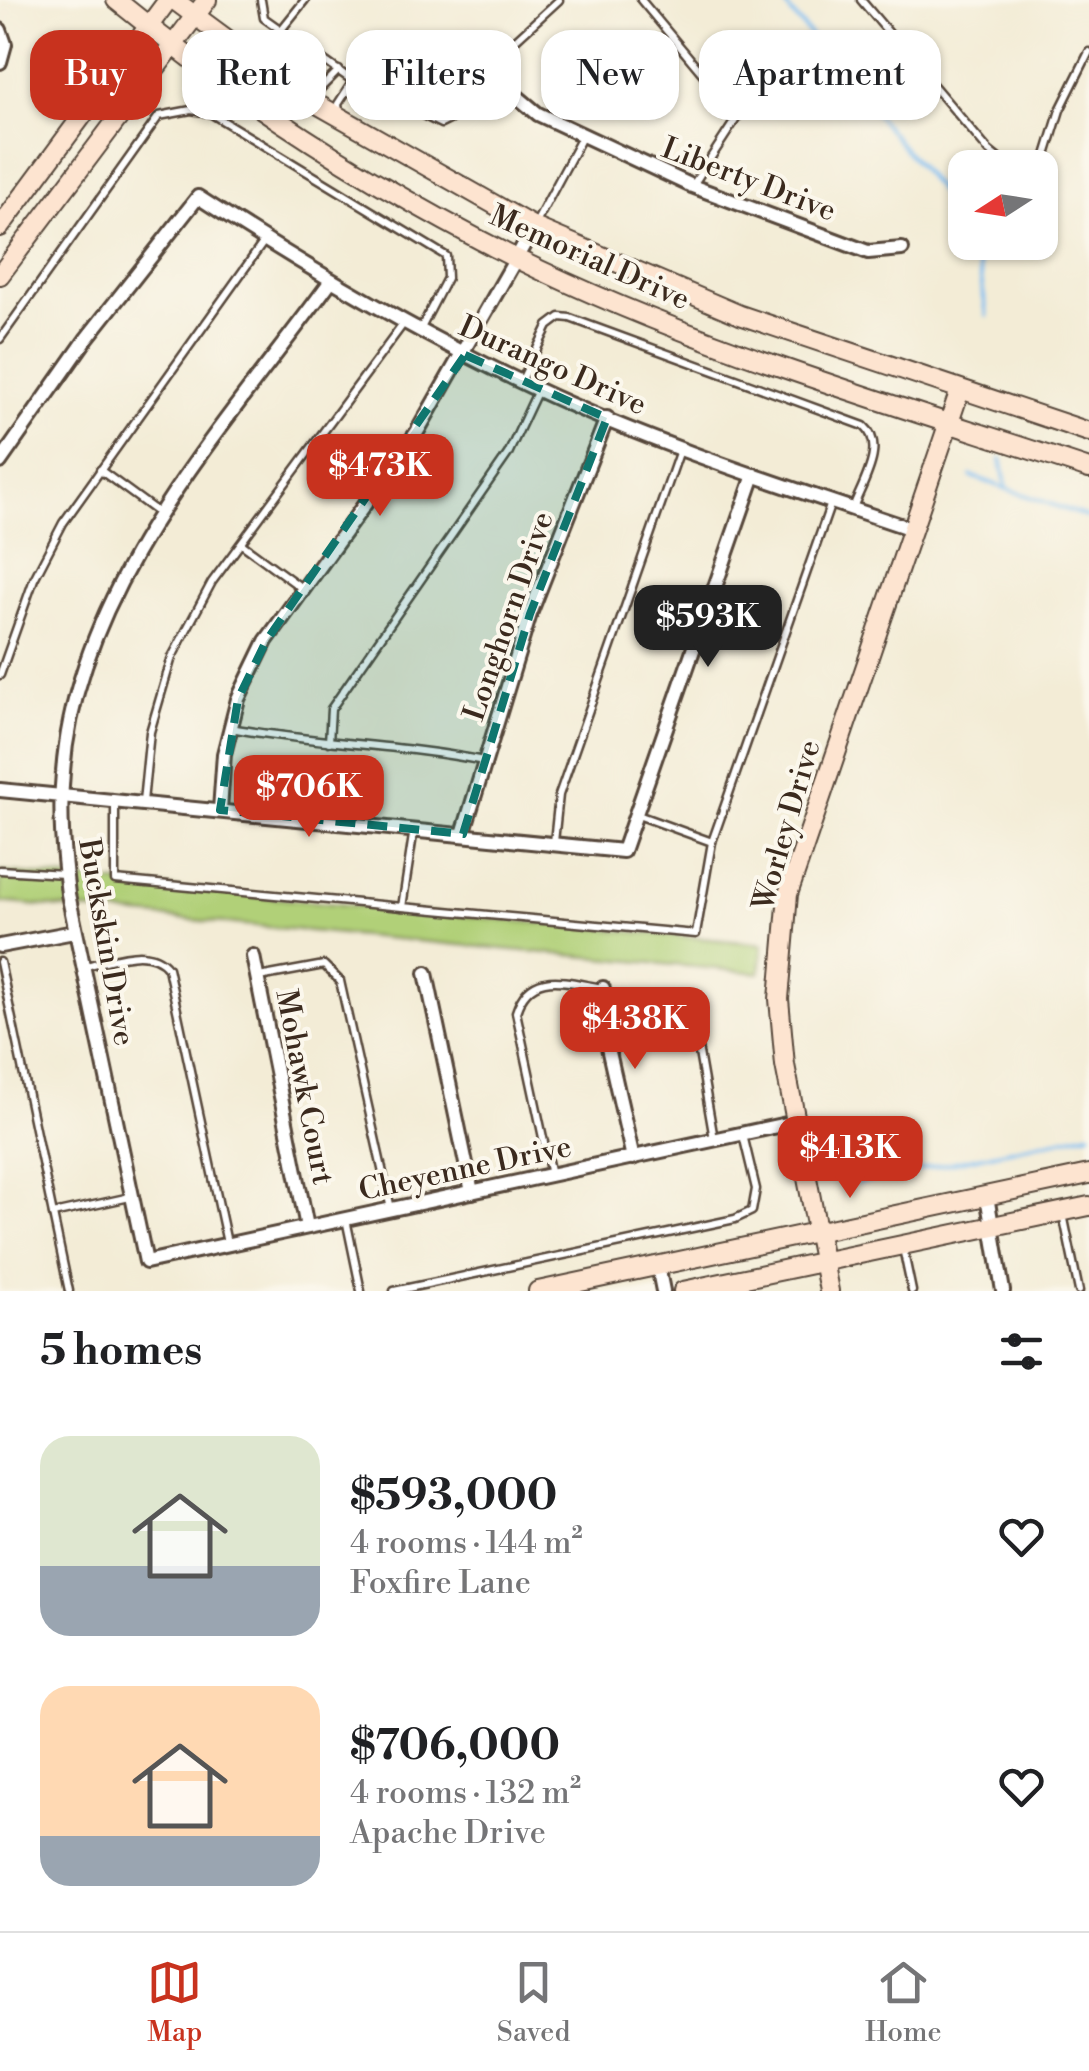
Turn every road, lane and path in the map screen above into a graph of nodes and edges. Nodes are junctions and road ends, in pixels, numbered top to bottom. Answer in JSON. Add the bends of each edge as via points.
{"nodes":[{"id":1,"x":116,"y":0,"type":"edge"},
{"id":2,"x":171,"y":0,"type":"edge"},
{"id":3,"x":206,"y":0,"type":"edge"},
{"id":4,"x":261,"y":0,"type":"edge"},
{"id":5,"x":304,"y":0,"type":"edge"},
{"id":6,"x":559,"y":0,"type":"edge"},
{"id":7,"x":640,"y":0,"type":"edge"},
{"id":8,"x":861,"y":0,"type":"edge"},
{"id":9,"x":194,"y":17,"type":"junction"},
{"id":10,"x":150,"y":28,"type":"junction"},
{"id":11,"x":0,"y":30,"type":"edge"},
{"id":12,"x":212,"y":30,"type":"edge"},
{"id":13,"x":281,"y":30,"type":"joint"},
{"id":14,"x":521,"y":35,"type":"edge"},
{"id":15,"x":174,"y":46,"type":"junction"},
{"id":16,"x":1089,"y":52,"type":"edge"},
{"id":17,"x":326,"y":61,"type":"edge"},
{"id":18,"x":0,"y":62,"type":"edge"},
{"id":19,"x":339,"y":70,"type":"junction"},
{"id":20,"x":346,"y":76,"type":"edge"},
{"id":21,"x":326,"y":86,"type":"edge"},
{"id":22,"x":346,"y":92,"type":"edge"},
{"id":23,"x":521,"y":100,"type":"edge"},
{"id":24,"x":326,"y":110,"type":"edge"},
{"id":25,"x":339,"y":118,"type":"junction"},
{"id":26,"x":583,"y":136,"type":"junction"},
{"id":27,"x":988,"y":150,"type":"edge"},
{"id":28,"x":1048,"y":150,"type":"edge"},
{"id":29,"x":692,"y":186,"type":"junction"},
{"id":30,"x":2,"y":220,"type":"edge"},
{"id":31,"x":534,"y":228,"type":"junction"},
{"id":32,"x":264,"y":240,"type":"junction"},
{"id":33,"x":902,"y":250,"type":"dead end"},
{"id":34,"x":518,"y":259,"type":"junction"},
{"id":35,"x":0,"y":276,"type":"edge"},
{"id":36,"x":330,"y":282,"type":"junction"},
{"id":37,"x":404,"y":322,"type":"junction"},
{"id":38,"x":419,"y":331,"type":"junction"},
{"id":39,"x":0,"y":339,"type":"edge"},
{"id":40,"x":465,"y":355,"type":"junction"},
{"id":41,"x":520,"y":382,"type":"junction"},
{"id":42,"x":538,"y":390,"type":"junction"},
{"id":43,"x":960,"y":390,"type":"junction"},
{"id":44,"x":607,"y":418,"type":"junction"},
{"id":45,"x":947,"y":423,"type":"junction"},
{"id":46,"x":1089,"y":432,"type":"edge"},
{"id":47,"x":681,"y":448,"type":"junction"},
{"id":48,"x":0,"y":462,"type":"edge"},
{"id":49,"x":1089,"y":469,"type":"edge"},
{"id":50,"x":100,"y":470,"type":"junction"},
{"id":51,"x":754,"y":475,"type":"junction"},
{"id":52,"x":831,"y":502,"type":"junction"},
{"id":53,"x":852,"y":509,"type":"junction"},
{"id":54,"x":161,"y":514,"type":"junction"},
{"id":55,"x":912,"y":528,"type":"junction"},
{"id":56,"x":243,"y":545,"type":"junction"},
{"id":57,"x":304,"y":590,"type":"junction"},
{"id":58,"x":0,"y":674,"type":"edge"},
{"id":59,"x":230,"y":728,"type":"junction"},
{"id":60,"x":328,"y":742,"type":"junction"},
{"id":61,"x":484,"y":761,"type":"junction"},
{"id":62,"x":0,"y":790,"type":"edge"},
{"id":63,"x":62,"y":796,"type":"junction"},
{"id":64,"x":115,"y":801,"type":"junction"},
{"id":65,"x":142,"y":803,"type":"junction"},
{"id":66,"x":220,"y":810,"type":"junction"},
{"id":67,"x":636,"y":814,"type":"junction"},
{"id":68,"x":414,"y":829,"type":"junction"},
{"id":69,"x":463,"y":834,"type":"junction"},
{"id":70,"x":554,"y":842,"type":"junction"},
{"id":71,"x":712,"y":842,"type":"junction"},
{"id":72,"x":0,"y":870,"type":"edge"},
{"id":73,"x":66,"y":874,"type":"junction"},
{"id":74,"x":402,"y":906,"type":"junction"},
{"id":75,"x":74,"y":932,"type":"junction"},
{"id":76,"x":0,"y":946,"type":"edge"},
{"id":77,"x":254,"y":956,"type":"dead end"},
{"id":78,"x":0,"y":962,"type":"edge"},
{"id":79,"x":82,"y":968,"type":"junction"},
{"id":80,"x":426,"y":972,"type":"dead end"},
{"id":81,"x":258,"y":978,"type":"junction"},
{"id":82,"x":604,"y":988,"type":"joint"},
{"id":83,"x":601,"y":1003,"type":"junction"},
{"id":84,"x":796,"y":1122,"type":"junction"},
{"id":85,"x":743,"y":1134,"type":"junction"},
{"id":86,"x":714,"y":1140,"type":"junction"},
{"id":87,"x":633,"y":1158,"type":"junction"},
{"id":88,"x":1089,"y":1174,"type":"edge"},
{"id":89,"x":551,"y":1175,"type":"junction"},
{"id":90,"x":472,"y":1192,"type":"junction"},
{"id":91,"x":131,"y":1196,"type":"junction"},
{"id":92,"x":987,"y":1196,"type":"junction"},
{"id":93,"x":1089,"y":1206,"type":"edge"},
{"id":94,"x":391,"y":1209,"type":"junction"},
{"id":95,"x":1062,"y":1211,"type":"junction"},
{"id":96,"x":53,"y":1214,"type":"junction"},
{"id":97,"x":346,"y":1219,"type":"junction"},
{"id":98,"x":991,"y":1225,"type":"junction"},
{"id":99,"x":307,"y":1227,"type":"junction"},
{"id":100,"x":818,"y":1232,"type":"junction"},
{"id":101,"x":902,"y":1242,"type":"junction"},
{"id":102,"x":227,"y":1244,"type":"junction"},
{"id":103,"x":823,"y":1260,"type":"junction"},
{"id":104,"x":146,"y":1262,"type":"joint"},
{"id":105,"x":658,"y":1266,"type":"junction"},
{"id":106,"x":741,"y":1284,"type":"edge"},
{"id":107,"x":69,"y":1291,"type":"edge"},
{"id":108,"x":361,"y":1291,"type":"edge"},
{"id":109,"x":394,"y":1291,"type":"edge"},
{"id":110,"x":538,"y":1291,"type":"edge"},
{"id":111,"x":663,"y":1291,"type":"edge"},
{"id":112,"x":683,"y":1291,"type":"edge"},
{"id":113,"x":829,"y":1291,"type":"edge"},
{"id":114,"x":912,"y":1291,"type":"edge"},
{"id":115,"x":1003,"y":1291,"type":"edge"},
{"id":116,"x":1079,"y":1291,"type":"edge"}],
"edges":[{"from":1,"to":10,"type":"street","name":"Memorial Drive"},
{"from":2,"to":9,"type":"street","name":"Memorial Drive"},
{"from":2,"to":10,"type":"street"},
{"from":3,"to":9,"type":"street"},
{"from":4,"to":13,"type":"lane","via":[[264,18]]},
{"from":5,"to":13,"type":"lane"},
{"from":6,"to":14,"type":"lane"},
{"from":7,"to":29,"type":"lane","via":[[738,116]]},
{"from":8,"to":27,"type":"lane"},
{"from":9,"to":12,"type":"street","name":"Memorial Drive"},
{"from":9,"to":15,"type":"street"},
{"from":10,"to":15,"type":"street","name":"Memorial Drive"},
{"from":10,"to":30,"type":"street"},
{"from":11,"to":18,"type":"street"},
{"from":15,"to":34,"type":"street","name":"Memorial Drive","via":[[417,206]]},
{"from":15,"to":35,"type":"street"},
{"from":16,"to":28,"type":"lane"},
{"from":17,"to":19,"type":"lane"},
{"from":19,"to":20,"type":"lane"},
{"from":19,"to":21,"type":"lane"},
{"from":22,"to":25,"type":"lane"},
{"from":23,"to":26,"type":"street","name":"Liberty Drive"},
{"from":24,"to":25,"type":"street","name":"Memorial Drive"},
{"from":25,"to":31,"type":"street","name":"Memorial Drive"},
{"from":26,"to":29,"type":"street","name":"Liberty Drive"},
{"from":26,"to":31,"type":"lane"},
{"from":29,"to":33,"type":"street","name":"Liberty Drive","via":[[868,252]]},
{"from":31,"to":34,"type":"street"},
{"from":31,"to":43,"type":"street","name":"Memorial Drive","via":[[740,315]]},
{"from":32,"to":36,"type":"street","name":"Durango Drive"},
{"from":32,"to":48,"type":"street","name":"Durango Drive","via":[[198,196],[86,338]]},
{"from":32,"to":50,"type":"lane"},
{"from":34,"to":40,"type":"street"},
{"from":34,"to":45,"type":"street","name":"Memorial Drive","via":[[729,348]]},
{"from":36,"to":37,"type":"street","name":"Durango Drive"},
{"from":36,"to":54,"type":"street","name":"Buckskin Drive"},
{"from":37,"to":38,"type":"street","name":"Durango Drive"},
{"from":37,"to":56,"type":"lane"},
{"from":38,"to":39,"type":"lane","via":[[447,278],[446,256],[210,113],[191,110],[159,116]]},
{"from":38,"to":40,"type":"street","name":"Durango Drive"},
{"from":40,"to":41,"type":"street","name":"Durango Drive"},
{"from":40,"to":57,"type":"street"},
{"from":41,"to":42,"type":"street","name":"Durango Drive"},
{"from":41,"to":53,"type":"lane","via":[[548,326],[570,318],[864,426],[875,449]]},
{"from":42,"to":44,"type":"street","name":"Durango Drive"},
{"from":42,"to":60,"type":"lane","via":[[508,454],[331,708]]},
{"from":43,"to":45,"type":"street","name":"Worley Drive"},
{"from":43,"to":46,"type":"street","name":"Memorial Drive"},
{"from":44,"to":47,"type":"street","name":"Durango Drive"},
{"from":44,"to":61,"type":"street","name":"Longhorn Drive","via":[[530,614]]},
{"from":45,"to":49,"type":"street","name":"Memorial Drive"},
{"from":45,"to":55,"type":"street","name":"Worley Drive"},
{"from":47,"to":51,"type":"street","name":"Durango Drive"},
{"from":47,"to":70,"type":"lane","via":[[559,795]]},
{"from":50,"to":54,"type":"lane"},
{"from":50,"to":58,"type":"lane","via":[[62,522],[34,579]]},
{"from":51,"to":52,"type":"street","name":"Durango Drive"},
{"from":51,"to":67,"type":"street"},
{"from":52,"to":53,"type":"street","name":"Durango Drive"},
{"from":52,"to":71,"type":"lane"},
{"from":53,"to":55,"type":"street","name":"Durango Drive"},
{"from":54,"to":63,"type":"street","name":"Buckskin Drive","via":[[123,573],[90,650],[68,736]]},
{"from":55,"to":84,"type":"street","name":"Worley Drive","via":[[788,894],[779,999]]},
{"from":56,"to":57,"type":"lane"},
{"from":56,"to":65,"type":"lane","via":[[212,582],[172,657],[150,732]]},
{"from":57,"to":59,"type":"street","via":[[266,641]]},
{"from":59,"to":60,"type":"lane"},
{"from":59,"to":66,"type":"street"},
{"from":60,"to":61,"type":"lane","via":[[416,747]]},
{"from":61,"to":69,"type":"street","name":"Longhorn Drive"},
{"from":62,"to":63,"type":"street"},
{"from":63,"to":64,"type":"street"},
{"from":63,"to":73,"type":"street","name":"Buckskin Drive"},
{"from":64,"to":65,"type":"street"},
{"from":64,"to":74,"type":"lane","via":[[114,880]]},
{"from":65,"to":66,"type":"street"},
{"from":66,"to":68,"type":"street"},
{"from":67,"to":70,"type":"street","via":[[623,851]]},
{"from":67,"to":71,"type":"lane"},
{"from":68,"to":69,"type":"street"},
{"from":68,"to":74,"type":"lane"},
{"from":69,"to":70,"type":"street"},
{"from":71,"to":74,"type":"lane","via":[[696,934]]},
{"from":72,"to":73,"type":"lane"},
{"from":73,"to":75,"type":"street","name":"Buckskin Drive"},
{"from":75,"to":76,"type":"street"},
{"from":75,"to":79,"type":"street","name":"Buckskin Drive"},
{"from":77,"to":81,"type":"street","name":"Mohawk Court"},
{"from":78,"to":96,"type":"lane"},
{"from":79,"to":91,"type":"street","name":"Buckskin Drive"},
{"from":79,"to":102,"type":"lane","via":[[139,954],[162,959],[168,968]]},
{"from":80,"to":90,"type":"street"},
{"from":81,"to":94,"type":"lane","via":[[324,965],[340,981]]},
{"from":81,"to":99,"type":"street","name":"Mohawk Court"},
{"from":82,"to":83,"type":"street"},
{"from":82,"to":89,"type":"lane","via":[[531,984],[516,1012]]},
{"from":83,"to":86,"type":"lane","via":[[622,1012],[673,1007],[693,1018]]},
{"from":83,"to":87,"type":"street"},
{"from":84,"to":85,"type":"street","name":"Cheyenne Drive"},
{"from":84,"to":100,"type":"street","name":"Worley Drive"},
{"from":85,"to":86,"type":"street","name":"Cheyenne Drive"},
{"from":85,"to":109,"type":"lane","via":[[756,1198],[752,1211],[736,1219]]},
{"from":86,"to":87,"type":"street","name":"Cheyenne Drive"},
{"from":87,"to":89,"type":"street","name":"Cheyenne Drive"},
{"from":88,"to":92,"type":"street"},
{"from":89,"to":90,"type":"street","name":"Cheyenne Drive"},
{"from":90,"to":94,"type":"street","name":"Cheyenne Drive"},
{"from":91,"to":96,"type":"lane"},
{"from":91,"to":104,"type":"street","name":"Buckskin Drive"},
{"from":92,"to":98,"type":"street"},
{"from":92,"to":100,"type":"street"},
{"from":93,"to":95,"type":"street"},
{"from":94,"to":97,"type":"street","name":"Cheyenne Drive"},
{"from":95,"to":98,"type":"street"},
{"from":95,"to":116,"type":"lane"},
{"from":96,"to":107,"type":"lane"},
{"from":97,"to":99,"type":"street","name":"Cheyenne Drive"},
{"from":97,"to":108,"type":"lane"},
{"from":98,"to":101,"type":"street"},
{"from":98,"to":115,"type":"street"},
{"from":99,"to":102,"type":"street","name":"Cheyenne Drive"},
{"from":100,"to":103,"type":"street","name":"Worley Drive"},
{"from":100,"to":105,"type":"street"},
{"from":101,"to":103,"type":"street"},
{"from":101,"to":114,"type":"lane"},
{"from":102,"to":104,"type":"street","name":"Cheyenne Drive"},
{"from":103,"to":106,"type":"street"},
{"from":103,"to":113,"type":"street","name":"Worley Drive"},
{"from":105,"to":110,"type":"street"},
{"from":105,"to":111,"type":"street"},
{"from":106,"to":112,"type":"street"}]}
